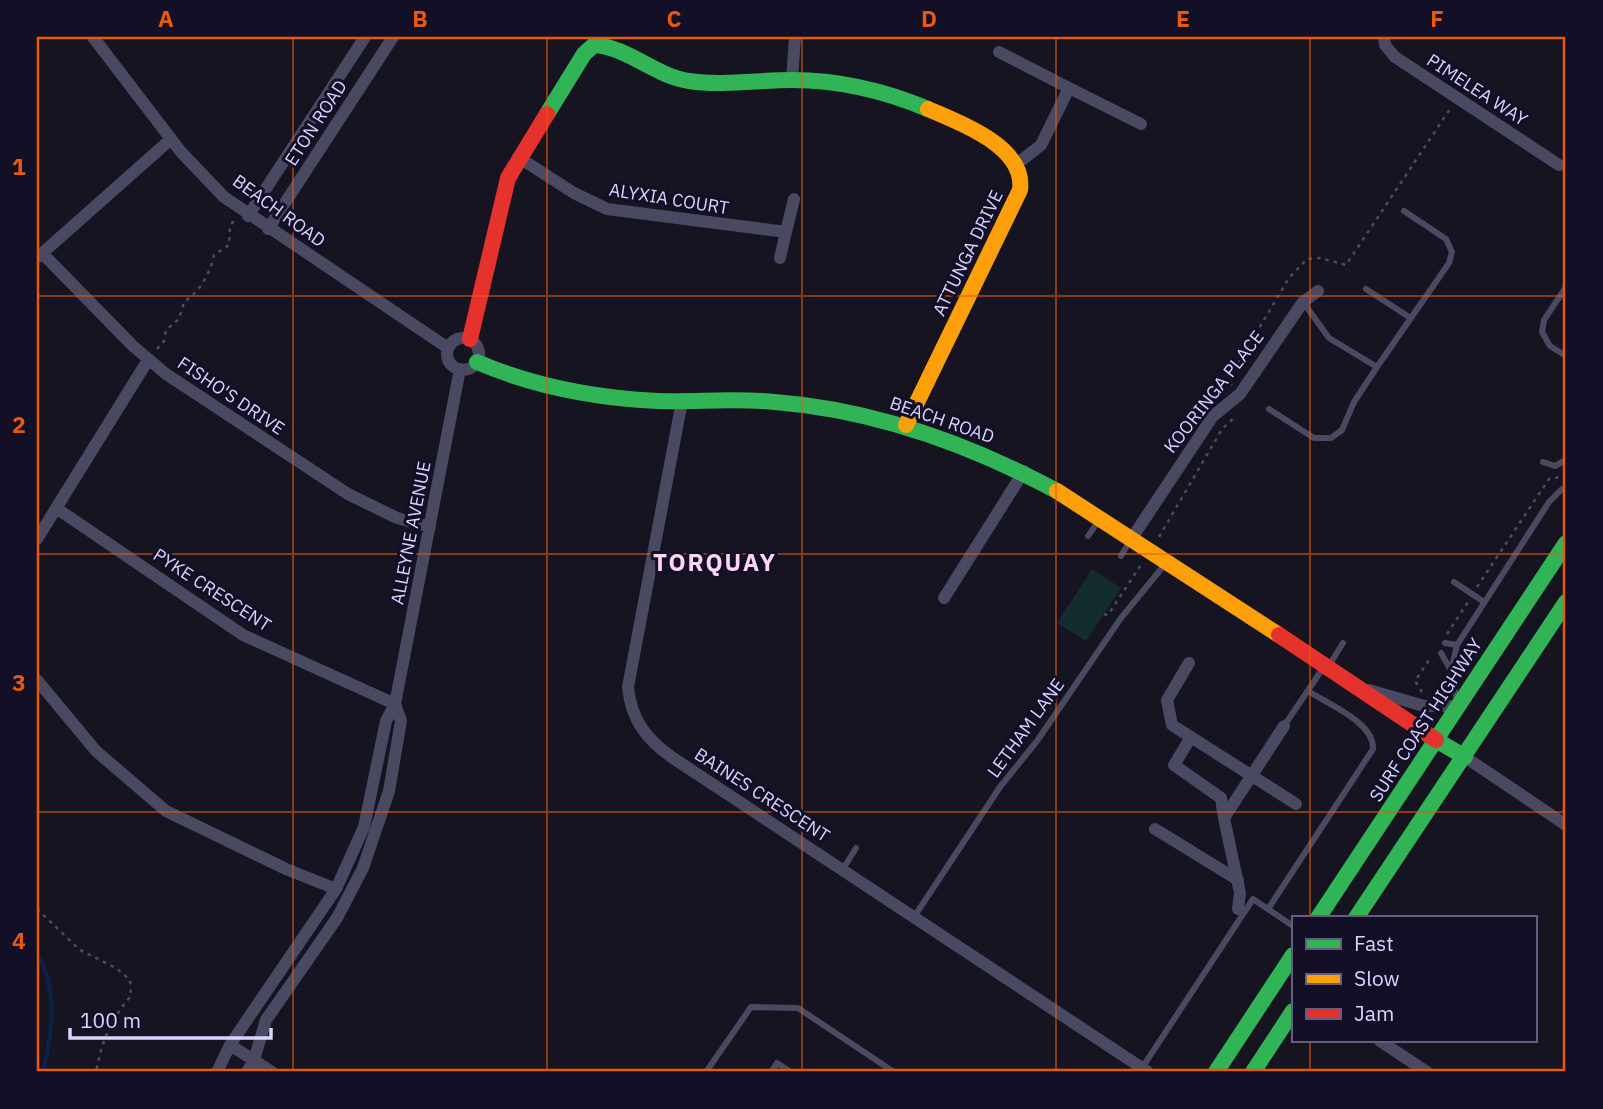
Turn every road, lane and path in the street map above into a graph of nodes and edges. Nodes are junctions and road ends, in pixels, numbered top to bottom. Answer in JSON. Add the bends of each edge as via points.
{"nodes":[{"id":1,"x":93,"y":37,"type":"edge"},
{"id":2,"x":393,"y":37,"type":"edge"},
{"id":3,"x":795,"y":37,"type":"edge"},
{"id":4,"x":1384,"y":37,"type":"edge"},
{"id":5,"x":363,"y":38,"type":"edge"},
{"id":6,"x":596,"y":41,"type":"edge"},
{"id":7,"x":999,"y":52,"type":"dead end"},
{"id":8,"x":792,"y":80,"type":"junction"},
{"id":9,"x":1069,"y":89,"type":"junction"},
{"id":10,"x":1141,"y":124,"type":"dead end"},
{"id":11,"x":171,"y":139,"type":"junction"},
{"id":12,"x":518,"y":157,"type":"junction"},
{"id":13,"x":1018,"y":163,"type":"junction"},
{"id":14,"x":1559,"y":165,"type":"dead end"},
{"id":15,"x":794,"y":199,"type":"dead end"},
{"id":16,"x":1404,"y":211,"type":"dead end"},
{"id":17,"x":244,"y":212,"type":"junction"},
{"id":18,"x":268,"y":229,"type":"junction"},
{"id":19,"x":786,"y":232,"type":"junction"},
{"id":20,"x":39,"y":255,"type":"edge"},
{"id":21,"x":780,"y":258,"type":"dead end"},
{"id":22,"x":1366,"y":289,"type":"dead end"},
{"id":23,"x":1566,"y":289,"type":"edge"},
{"id":24,"x":1318,"y":291,"type":"dead end"},
{"id":25,"x":1303,"y":302,"type":"junction"},
{"id":26,"x":1409,"y":317,"type":"junction"},
{"id":27,"x":470,"y":340,"type":"junction"},
{"id":28,"x":448,"y":348,"type":"junction"},
{"id":29,"x":1566,"y":356,"type":"edge"},
{"id":30,"x":148,"y":360,"type":"junction"},
{"id":31,"x":477,"y":362,"type":"junction"},
{"id":32,"x":1377,"y":366,"type":"junction"},
{"id":33,"x":460,"y":369,"type":"junction"},
{"id":34,"x":682,"y":401,"type":"junction"},
{"id":35,"x":1269,"y":409,"type":"dead end"},
{"id":36,"x":906,"y":425,"type":"junction"},
{"id":37,"x":1566,"y":460,"type":"edge"},
{"id":38,"x":1543,"y":462,"type":"dead end"},
{"id":39,"x":1024,"y":471,"type":"junction"},
{"id":40,"x":1566,"y":489,"type":"edge"},
{"id":41,"x":55,"y":508,"type":"junction"},
{"id":42,"x":1101,"y":517,"type":"junction"},
{"id":43,"x":430,"y":527,"type":"junction"},
{"id":44,"x":1088,"y":536,"type":"dead end"},
{"id":45,"x":1132,"y":538,"type":"junction"},
{"id":46,"x":37,"y":539,"type":"edge"},
{"id":47,"x":1566,"y":543,"type":"edge"},
{"id":48,"x":1121,"y":556,"type":"dead end"},
{"id":49,"x":1167,"y":561,"type":"junction"},
{"id":50,"x":1454,"y":582,"type":"dead end"},
{"id":51,"x":1142,"y":590,"type":"junction"},
{"id":52,"x":1149,"y":594,"type":"dead end"},
{"id":53,"x":944,"y":598,"type":"dead end"},
{"id":54,"x":1484,"y":602,"type":"junction"},
{"id":55,"x":1566,"y":602,"type":"edge"},
{"id":56,"x":1121,"y":618,"type":"junction"},
{"id":57,"x":1130,"y":624,"type":"dead end"},
{"id":58,"x":1343,"y":643,"type":"dead end"},
{"id":59,"x":1445,"y":643,"type":"dead end"},
{"id":60,"x":1457,"y":645,"type":"junction"},
{"id":61,"x":1441,"y":653,"type":"dead end"},
{"id":62,"x":1189,"y":663,"type":"dead end"},
{"id":63,"x":1329,"y":670,"type":"junction"},
{"id":64,"x":1451,"y":671,"type":"junction"},
{"id":65,"x":37,"y":680,"type":"edge"},
{"id":66,"x":1308,"y":691,"type":"junction"},
{"id":67,"x":395,"y":704,"type":"junction"},
{"id":68,"x":1458,"y":706,"type":"junction"},
{"id":69,"x":1284,"y":726,"type":"joint"},
{"id":70,"x":1192,"y":737,"type":"junction"},
{"id":71,"x":1436,"y":740,"type":"junction"},
{"id":72,"x":1465,"y":757,"type":"junction"},
{"id":73,"x":1252,"y":776,"type":"junction"},
{"id":74,"x":1296,"y":804,"type":"dead end"},
{"id":75,"x":1224,"y":818,"type":"junction"},
{"id":76,"x":1566,"y":825,"type":"edge"},
{"id":77,"x":1155,"y":829,"type":"dead end"},
{"id":78,"x":856,"y":848,"type":"dead end"},
{"id":79,"x":843,"y":869,"type":"junction"},
{"id":80,"x":1238,"y":880,"type":"junction"},
{"id":81,"x":336,"y":889,"type":"junction"},
{"id":82,"x":37,"y":909,"type":"edge"},
{"id":83,"x":1238,"y":909,"type":"dead end"},
{"id":84,"x":1268,"y":909,"type":"junction"},
{"id":85,"x":1319,"y":916,"type":"edge"},
{"id":86,"x":1357,"y":916,"type":"edge"},
{"id":87,"x":914,"y":917,"type":"junction"},
{"id":88,"x":1292,"y":925,"type":"edge"},
{"id":89,"x":1292,"y":957,"type":"edge"},
{"id":90,"x":1292,"y":1012,"type":"edge"},
{"id":91,"x":1382,"y":1042,"type":"edge"},
{"id":92,"x":230,"y":1045,"type":"junction"},
{"id":93,"x":254,"y":1060,"type":"junction"},
{"id":94,"x":1145,"y":1070,"type":"edge"},
{"id":95,"x":96,"y":1072,"type":"edge"},
{"id":96,"x":217,"y":1072,"type":"edge"},
{"id":97,"x":247,"y":1072,"type":"edge"},
{"id":98,"x":272,"y":1072,"type":"edge"},
{"id":99,"x":706,"y":1072,"type":"edge"},
{"id":100,"x":771,"y":1072,"type":"edge"},
{"id":101,"x":791,"y":1072,"type":"edge"},
{"id":102,"x":894,"y":1072,"type":"edge"},
{"id":103,"x":1216,"y":1072,"type":"edge"},
{"id":104,"x":1252,"y":1072,"type":"edge"},
{"id":105,"x":1427,"y":1072,"type":"edge"}],
"edges":[{"from":1,"to":11,"type":"street","name":"BEACH ROAD"},
{"from":2,"to":18,"type":"street","name":"ETON ROAD"},
{"from":3,"to":8,"type":"street"},
{"from":4,"to":14,"type":"street","name":"PIMELEA WAY","via":[[1395,57]]},
{"from":5,"to":17,"type":"street","name":"ETON ROAD"},
{"from":6,"to":8,"type":"street","via":[[646,68],[686,81]]},
{"from":6,"to":12,"type":"street"},
{"from":7,"to":9,"type":"street"},
{"from":8,"to":13,"type":"street","via":[[842,82],[892,94],[957,122]]},
{"from":9,"to":10,"type":"street"},
{"from":9,"to":13,"type":"street","via":[[1041,145]]},
{"from":11,"to":17,"type":"street","name":"BEACH ROAD","via":[[205,179]]},
{"from":11,"to":20,"type":"street"},
{"from":12,"to":19,"type":"street","name":"ALYXIA COURT","via":[[607,209]]},
{"from":12,"to":27,"type":"street","via":[[503,191]]},
{"from":13,"to":36,"type":"street","name":"ATTUNGA DRIVE","via":[[1023,178],[1020,190]]},
{"from":15,"to":19,"type":"street"},
{"from":16,"to":26,"type":"lane","via":[[1446,239],[1452,252]]},
{"from":17,"to":18,"type":"street","name":"BEACH ROAD"},
{"from":17,"to":30,"type":"path","via":[[230,227],[229,245],[214,255],[210,273],[196,294],[184,302],[179,319],[166,330],[164,341]]},
{"from":18,"to":28,"type":"street","name":"BEACH ROAD"},
{"from":19,"to":21,"type":"street"},
{"from":20,"to":30,"type":"street","name":"FISHO'S DRIVE"},
{"from":22,"to":26,"type":"lane"},
{"from":23,"to":29,"type":"lane","via":[[1544,320],[1542,332],[1550,345]]},
{"from":24,"to":25,"type":"street","name":"KOORINGA PLACE"},
{"from":25,"to":32,"type":"lane","via":[[1329,338]]},
{"from":25,"to":45,"type":"street","name":"KOORINGA PLACE","via":[[1240,394],[1206,427]]},
{"from":26,"to":32,"type":"lane"},
{"from":27,"to":28,"type":"street","via":[[457,339]]},
{"from":27,"to":31,"type":"street","via":[[479,351]]},
{"from":28,"to":33,"type":"street","name":"BEACH ROAD","via":[[449,360]]},
{"from":30,"to":41,"type":"street"},
{"from":30,"to":43,"type":"street","name":"FISHO'S DRIVE","via":[[348,494],[397,518]]},
{"from":31,"to":33,"type":"street"},
{"from":31,"to":34,"type":"street","name":"BEACH ROAD","via":[[513,377],[564,389]]},
{"from":32,"to":35,"type":"lane","via":[[1350,408],[1342,430],[1331,438],[1314,438]]},
{"from":33,"to":43,"type":"street","name":"ALLEYNE AVENUE"},
{"from":34,"to":36,"type":"street","name":"BEACH ROAD","via":[[791,403]]},
{"from":34,"to":79,"type":"street","name":"BAINES CRESCENT","via":[[630,674],[633,711],[656,746]]},
{"from":36,"to":39,"type":"street","name":"BEACH ROAD"},
{"from":37,"to":38,"type":"lane","via":[[1555,466]]},
{"from":39,"to":42,"type":"street","name":"BEACH ROAD"},
{"from":39,"to":53,"type":"street"},
{"from":40,"to":54,"type":"lane","via":[[1549,502]]},
{"from":41,"to":46,"type":"street"},
{"from":41,"to":67,"type":"street","name":"PYKE CRESCENT","via":[[243,635]]},
{"from":42,"to":44,"type":"lane"},
{"from":42,"to":45,"type":"street","name":"BEACH ROAD"},
{"from":43,"to":67,"type":"street","name":"ALLEYNE AVENUE"},
{"from":45,"to":48,"type":"lane","name":"KOORINGA PLACE"},
{"from":45,"to":49,"type":"street","name":"BEACH ROAD"},
{"from":47,"to":68,"type":"street","name":"SURF COAST HIGHWAY"},
{"from":49,"to":51,"type":"lane","name":"LETHAM LANE"},
{"from":49,"to":63,"type":"street","name":"BEACH ROAD"},
{"from":50,"to":54,"type":"lane"},
{"from":51,"to":52,"type":"lane"},
{"from":51,"to":56,"type":"lane","name":"LETHAM LANE"},
{"from":54,"to":60,"type":"lane"},
{"from":55,"to":72,"type":"street"},
{"from":56,"to":57,"type":"lane"},
{"from":56,"to":87,"type":"lane","name":"LETHAM LANE"},
{"from":58,"to":63,"type":"lane"},
{"from":59,"to":60,"type":"lane"},
{"from":60,"to":64,"type":"lane"},
{"from":61,"to":64,"type":"lane"},
{"from":62,"to":70,"type":"street","via":[[1167,700],[1172,725]]},
{"from":63,"to":66,"type":"lane"},
{"from":63,"to":68,"type":"street","name":"BEACH ROAD","via":[[1399,700],[1441,708]]},
{"from":63,"to":71,"type":"street","name":"BEACH ROAD"},
{"from":64,"to":68,"type":"lane"},
{"from":65,"to":81,"type":"street","via":[[96,751],[166,811]]},
{"from":66,"to":69,"type":"lane"},
{"from":66,"to":84,"type":"lane","via":[[1367,730],[1374,740],[1373,749]]},
{"from":67,"to":81,"type":"street","name":"ALLEYNE AVENUE","via":[[386,721],[364,827]]},
{"from":67,"to":93,"type":"street","name":"ALLEYNE AVENUE","via":[[401,721],[388,791],[363,868],[337,918],[265,1020]]},
{"from":68,"to":71,"type":"street","name":"SURF COAST HIGHWAY"},
{"from":69,"to":73,"type":"street"},
{"from":70,"to":73,"type":"street"},
{"from":70,"to":75,"type":"street","via":[[1174,765],[1220,798]]},
{"from":71,"to":72,"type":"street","name":"BEACH ROAD"},
{"from":71,"to":85,"type":"street","name":"SURF COAST HIGHWAY"},
{"from":72,"to":76,"type":"street"},
{"from":72,"to":86,"type":"street"},
{"from":73,"to":74,"type":"street"},
{"from":73,"to":75,"type":"street"},
{"from":75,"to":80,"type":"street"},
{"from":77,"to":80,"type":"street"},
{"from":78,"to":79,"type":"lane"},
{"from":79,"to":87,"type":"street","name":"BAINES CRESCENT"},
{"from":80,"to":83,"type":"street"},
{"from":81,"to":92,"type":"street","name":"ALLEYNE AVENUE"},
{"from":82,"to":95,"type":"path","via":[[80,950],[130,980],[131,996],[103,1038]]},
{"from":84,"to":88,"type":"lane"},
{"from":84,"to":94,"type":"lane","via":[[1253,899]]},
{"from":87,"to":94,"type":"street","name":"BAINES CRESCENT"},
{"from":89,"to":103,"type":"street"},
{"from":90,"to":104,"type":"street"},
{"from":91,"to":105,"type":"street"},
{"from":92,"to":93,"type":"street"},
{"from":92,"to":96,"type":"street","name":"ALLEYNE AVENUE"},
{"from":93,"to":97,"type":"street","name":"ALLEYNE AVENUE"},
{"from":93,"to":98,"type":"street"},
{"from":99,"to":102,"type":"lane","via":[[751,1007],[798,1009]]},
{"from":100,"to":101,"type":"lane","via":[[777,1063]]}]}
